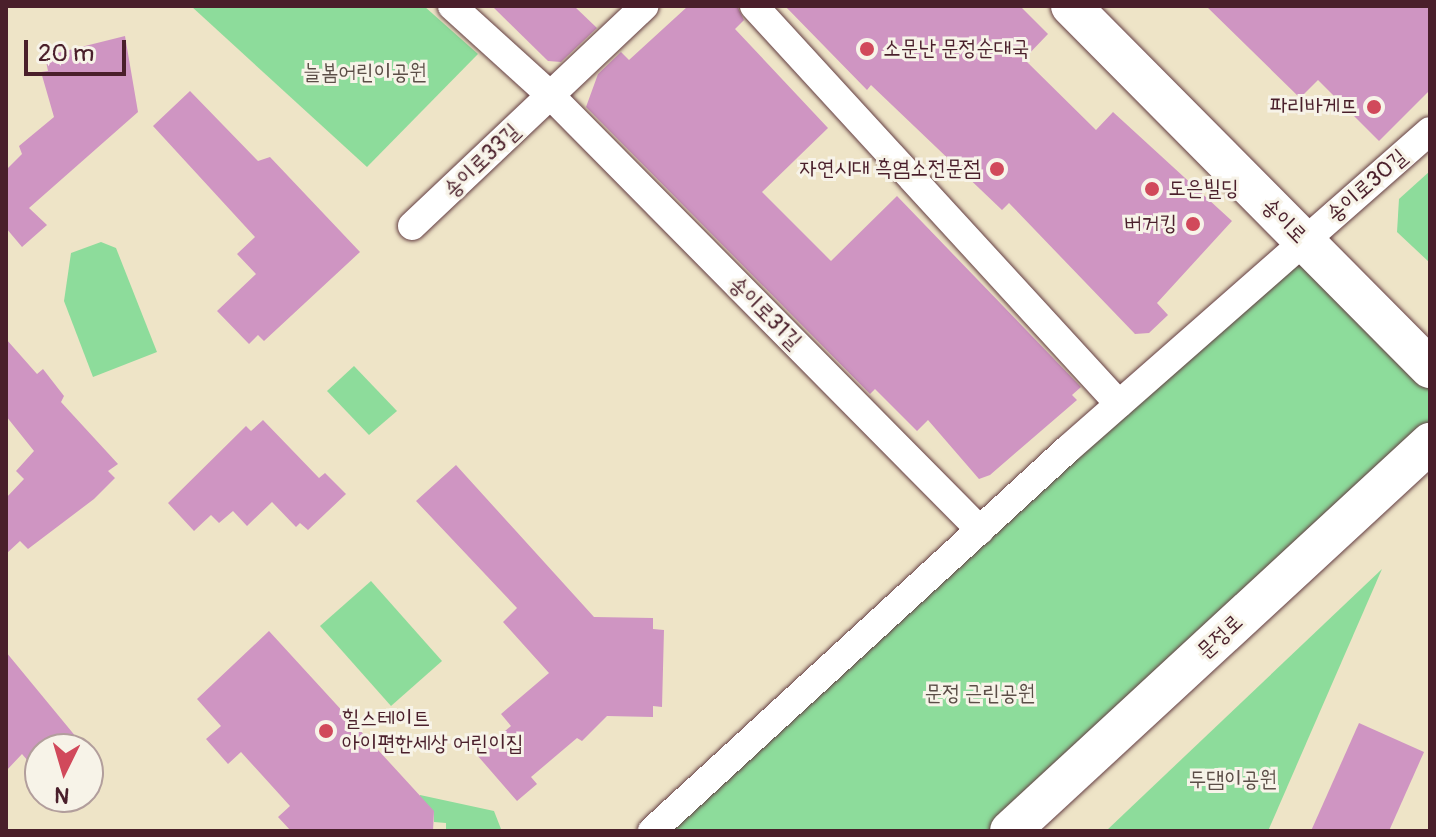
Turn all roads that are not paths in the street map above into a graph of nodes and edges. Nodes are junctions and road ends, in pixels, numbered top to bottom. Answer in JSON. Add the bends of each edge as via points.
{"nodes":[{"id":1,"x":452,"y":6,"type":"edge"},
{"id":2,"x":645,"y":6,"type":"edge"},
{"id":3,"x":754,"y":6,"type":"edge"},
{"id":4,"x":1071,"y":6,"type":"edge"},
{"id":5,"x":550,"y":95,"type":"junction"},
{"id":6,"x":1430,"y":131,"type":"edge"},
{"id":7,"x":412,"y":226,"type":"dead end"},
{"id":8,"x":1304,"y":241,"type":"junction"},
{"id":9,"x":1430,"y":368,"type":"edge"},
{"id":10,"x":1119,"y":404,"type":"junction"},
{"id":11,"x":1430,"y":443,"type":"edge"},
{"id":12,"x":980,"y":530,"type":"junction"},
{"id":13,"x":652,"y":831,"type":"edge"},
{"id":14,"x":1010,"y":831,"type":"edge"}],
"edges":[{"from":1,"to":5,"type":"street"},
{"from":2,"to":5,"type":"street","name":"송이로33길"},
{"from":3,"to":10,"type":"street"},
{"from":4,"to":8,"type":"street","name":"송이로"},
{"from":5,"to":7,"type":"street","name":"송이로33길"},
{"from":5,"to":12,"type":"street","name":"송이로31길"},
{"from":6,"to":8,"type":"street","name":"송이로30길"},
{"from":8,"to":9,"type":"street","name":"송이로"},
{"from":8,"to":10,"type":"street"},
{"from":10,"to":12,"type":"street"},
{"from":11,"to":14,"type":"street","name":"문정로"},
{"from":12,"to":13,"type":"street"}]}
